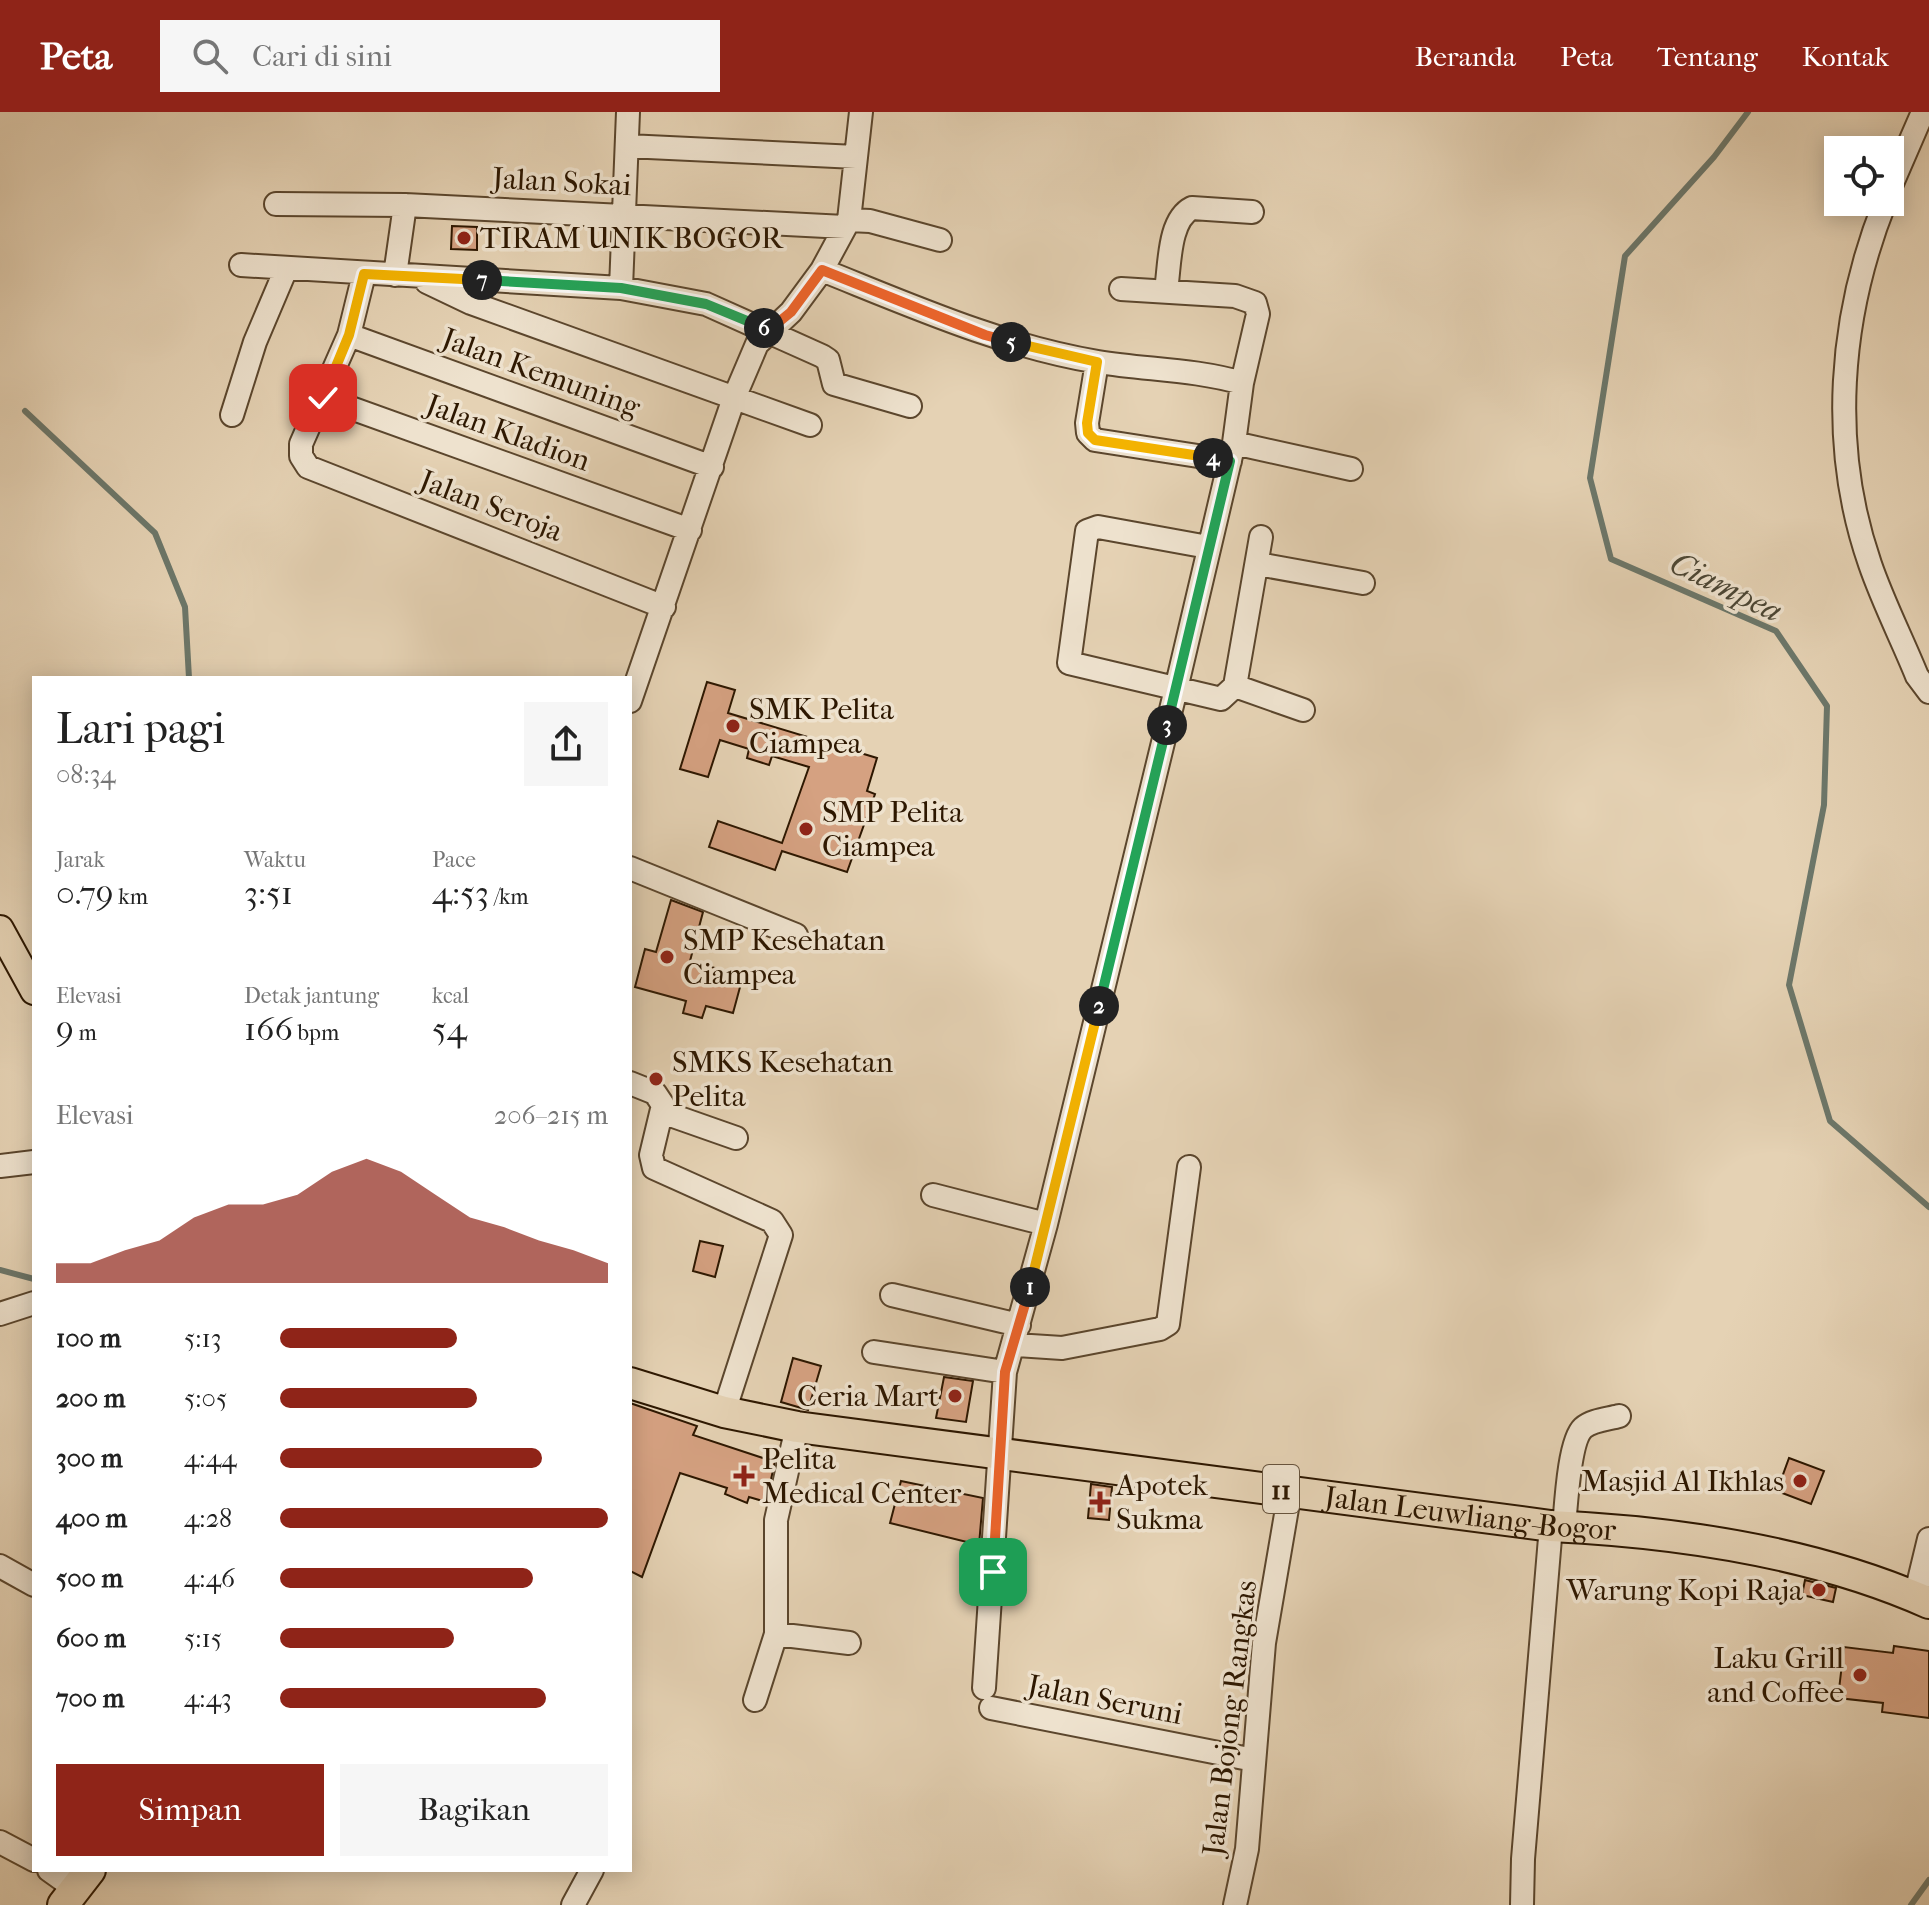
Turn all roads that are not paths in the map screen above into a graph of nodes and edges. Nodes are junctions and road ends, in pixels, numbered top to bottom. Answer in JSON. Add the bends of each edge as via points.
{"nodes":[{"id":1,"x":628,"y":112,"type":"edge"},
{"id":2,"x":861,"y":112,"type":"edge"},
{"id":3,"x":1923,"y":112,"type":"edge"},
{"id":4,"x":627,"y":146,"type":"junction"},
{"id":5,"x":1904,"y":156,"type":"edge"},
{"id":6,"x":856,"y":157,"type":"junction"},
{"id":7,"x":276,"y":204,"type":"dead end"},
{"id":8,"x":405,"y":205,"type":"junction"},
{"id":9,"x":1252,"y":212,"type":"dead end"},
{"id":10,"x":625,"y":215,"type":"junction"},
{"id":11,"x":1880,"y":216,"type":"edge"},
{"id":12,"x":847,"y":224,"type":"junction"},
{"id":13,"x":940,"y":240,"type":"dead end"},
{"id":14,"x":241,"y":265,"type":"dead end"},
{"id":15,"x":286,"y":269,"type":"junction"},
{"id":16,"x":822,"y":270,"type":"junction"},
{"id":17,"x":364,"y":274,"type":"junction"},
{"id":18,"x":405,"y":276,"type":"junction"},
{"id":19,"x":621,"y":288,"type":"junction"},
{"id":20,"x":1121,"y":289,"type":"dead end"},
{"id":21,"x":1166,"y":290,"type":"junction"},
{"id":22,"x":769,"y":330,"type":"junction"},
{"id":23,"x":349,"y":335,"type":"junction"},
{"id":24,"x":1097,"y":362,"type":"junction"},
{"id":25,"x":1242,"y":383,"type":"junction"},
{"id":26,"x":323,"y":398,"type":"junction"},
{"id":27,"x":734,"y":398,"type":"junction"},
{"id":28,"x":910,"y":406,"type":"dead end"},
{"id":29,"x":232,"y":415,"type":"dead end"},
{"id":30,"x":810,"y":425,"type":"dead end"},
{"id":31,"x":1232,"y":452,"type":"junction"},
{"id":32,"x":712,"y":467,"type":"junction"},
{"id":33,"x":1351,"y":469,"type":"dead end"},
{"id":34,"x":682,"y":527,"type":"junction"},
{"id":35,"x":1261,"y":537,"type":"dead end"},
{"id":36,"x":1208,"y":547,"type":"junction"},
{"id":37,"x":1258,"y":564,"type":"junction"},
{"id":38,"x":1363,"y":583,"type":"dead end"},
{"id":39,"x":664,"y":607,"type":"junction"},
{"id":40,"x":1235,"y":686,"type":"junction"},
{"id":41,"x":1176,"y":689,"type":"junction"},
{"id":42,"x":1929,"y":692,"type":"edge"},
{"id":43,"x":632,"y":695,"type":"edge"},
{"id":44,"x":1303,"y":710,"type":"dead end"},
{"id":45,"x":632,"y":869,"type":"edge"},
{"id":46,"x":0,"y":929,"type":"edge"},
{"id":47,"x":796,"y":935,"type":"dead end"},
{"id":48,"x":32,"y":987,"type":"edge"},
{"id":49,"x":632,"y":1084,"type":"edge"},
{"id":50,"x":662,"y":1112,"type":"junction"},
{"id":51,"x":736,"y":1138,"type":"dead end"},
{"id":52,"x":32,"y":1162,"type":"edge"},
{"id":53,"x":2,"y":1166,"type":"edge"},
{"id":54,"x":1189,"y":1167,"type":"dead end"},
{"id":55,"x":933,"y":1195,"type":"dead end"},
{"id":56,"x":1046,"y":1224,"type":"junction"},
{"id":57,"x":892,"y":1295,"type":"dead end"},
{"id":58,"x":32,"y":1304,"type":"edge"},
{"id":59,"x":0,"y":1314,"type":"edge"},
{"id":60,"x":1017,"y":1335,"type":"junction"},
{"id":61,"x":874,"y":1352,"type":"dead end"},
{"id":62,"x":1005,"y":1372,"type":"junction"},
{"id":63,"x":632,"y":1384,"type":"edge"},
{"id":64,"x":724,"y":1412,"type":"junction"},
{"id":65,"x":1619,"y":1416,"type":"dead end"},
{"id":66,"x":797,"y":1427,"type":"junction"},
{"id":67,"x":1002,"y":1455,"type":"junction"},
{"id":68,"x":1290,"y":1491,"type":"junction"},
{"id":69,"x":1558,"y":1526,"type":"junction"},
{"id":70,"x":1929,"y":1539,"type":"edge"},
{"id":71,"x":0,"y":1566,"type":"edge"},
{"id":72,"x":32,"y":1584,"type":"edge"},
{"id":73,"x":1922,"y":1600,"type":"edge"},
{"id":74,"x":776,"y":1634,"type":"junction"},
{"id":75,"x":849,"y":1643,"type":"dead end"},
{"id":76,"x":755,"y":1700,"type":"dead end"},
{"id":77,"x":1254,"y":1760,"type":"junction"},
{"id":78,"x":0,"y":1842,"type":"edge"},
{"id":79,"x":32,"y":1859,"type":"edge"},
{"id":80,"x":52,"y":1872,"type":"edge"},
{"id":81,"x":591,"y":1872,"type":"edge"},
{"id":82,"x":77,"y":1888,"type":"edge"},
{"id":83,"x":573,"y":1905,"type":"edge"},
{"id":84,"x":1235,"y":1905,"type":"edge"},
{"id":85,"x":1522,"y":1905,"type":"edge"}],
"edges":[{"from":1,"to":4,"type":"street"},
{"from":2,"to":6,"type":"street"},
{"from":3,"to":5,"type":"street"},
{"from":4,"to":6,"type":"street"},
{"from":4,"to":10,"type":"street"},
{"from":6,"to":12,"type":"street"},
{"from":7,"to":8,"type":"street","name":"Jalan Sokai"},
{"from":8,"to":10,"type":"street","name":"Jalan Sokai"},
{"from":8,"to":18,"type":"street"},
{"from":9,"to":21,"type":"street","via":[[1184,211],[1175,231]]},
{"from":10,"to":12,"type":"street","name":"Jalan Sokai"},
{"from":10,"to":19,"type":"street"},
{"from":11,"to":42,"type":"street","via":[[1854,294],[1844,430],[1870,564],[1917,676]]},
{"from":12,"to":13,"type":"street","name":"Jalan Sokai","via":[[870,221]]},
{"from":12,"to":16,"type":"street"},
{"from":14,"to":15,"type":"street"},
{"from":15,"to":17,"type":"street"},
{"from":15,"to":29,"type":"street"},
{"from":16,"to":22,"type":"street","via":[[791,312]]},
{"from":16,"to":24,"type":"street","via":[[985,335]]},
{"from":17,"to":18,"type":"street"},
{"from":17,"to":23,"type":"street"},
{"from":18,"to":19,"type":"street"},
{"from":18,"to":27,"type":"street"},
{"from":19,"to":22,"type":"street","via":[[706,304]]},
{"from":20,"to":21,"type":"street"},
{"from":21,"to":25,"type":"street","via":[[1235,296],[1255,303],[1258,314]]},
{"from":22,"to":27,"type":"street","via":[[757,344]]},
{"from":22,"to":28,"type":"street","via":[[826,359],[834,384]]},
{"from":23,"to":26,"type":"street"},
{"from":23,"to":32,"type":"street","name":"Jalan Kemuning"},
{"from":24,"to":25,"type":"street","via":[[1219,374]]},
{"from":24,"to":31,"type":"street","via":[[1087,423],[1095,440]]},
{"from":25,"to":31,"type":"street"},
{"from":26,"to":34,"type":"street","name":"Jalan Kladion"},
{"from":26,"to":39,"type":"street","name":"Jalan Seroja","via":[[301,444],[308,467]]},
{"from":27,"to":30,"type":"street"},
{"from":27,"to":32,"type":"street"},
{"from":31,"to":33,"type":"street"},
{"from":31,"to":36,"type":"street"},
{"from":32,"to":34,"type":"street"},
{"from":34,"to":39,"type":"street"},
{"from":35,"to":37,"type":"street"},
{"from":36,"to":41,"type":"street"},
{"from":36,"to":41,"type":"street","via":[[1098,527],[1087,531],[1069,663]]},
{"from":37,"to":38,"type":"street"},
{"from":37,"to":40,"type":"street"},
{"from":39,"to":43,"type":"street"},
{"from":40,"to":41,"type":"street","via":[[1221,699]]},
{"from":40,"to":44,"type":"street"},
{"from":41,"to":56,"type":"street"},
{"from":45,"to":47,"type":"street"},
{"from":46,"to":48,"type":"main road"},
{"from":49,"to":50,"type":"street","via":[[660,1097]]},
{"from":50,"to":51,"type":"street"},
{"from":50,"to":64,"type":"street","via":[[651,1155],[654,1168],[772,1221],[781,1235]]},
{"from":52,"to":53,"type":"street"},
{"from":54,"to":60,"type":"street","via":[[1168,1324],[1076,1346]]},
{"from":55,"to":56,"type":"street"},
{"from":56,"to":60,"type":"street"},
{"from":57,"to":60,"type":"street"},
{"from":58,"to":59,"type":"street"},
{"from":60,"to":62,"type":"street"},
{"from":61,"to":62,"type":"street"},
{"from":62,"to":67,"type":"street"},
{"from":63,"to":64,"type":"highway","name":"Jalan Leuwliang-Bogor","number":"11"},
{"from":64,"to":66,"type":"highway","name":"Jalan Leuwliang-Bogor","number":"11"},
{"from":65,"to":69,"type":"street","via":[[1585,1426],[1579,1434]]},
{"from":66,"to":67,"type":"highway","name":"Jalan Leuwliang-Bogor","number":"11"},
{"from":66,"to":74,"type":"street","via":[[776,1520]]},
{"from":67,"to":68,"type":"highway","name":"Jalan Leuwliang-Bogor","number":"11"},
{"from":67,"to":77,"type":"street","name":"Jalan Seruni","via":[[987,1698]]},
{"from":68,"to":69,"type":"highway","name":"Jalan Leuwliang-Bogor","number":"11"},
{"from":68,"to":77,"type":"street","name":"Jalan Bojong Rangkas","via":[[1264,1643]]},
{"from":69,"to":73,"type":"highway","name":"Jalan Leuwliang-Bogor","number":"11","via":[[1736,1546]]},
{"from":69,"to":85,"type":"street"},
{"from":70,"to":73,"type":"street"},
{"from":71,"to":72,"type":"street"},
{"from":74,"to":75,"type":"street"},
{"from":74,"to":76,"type":"street"},
{"from":77,"to":84,"type":"street","name":"Jalan Bojong Rangkas","via":[[1247,1849]]},
{"from":78,"to":79,"type":"street"},
{"from":80,"to":82,"type":"street"},
{"from":81,"to":83,"type":"street"}]}
